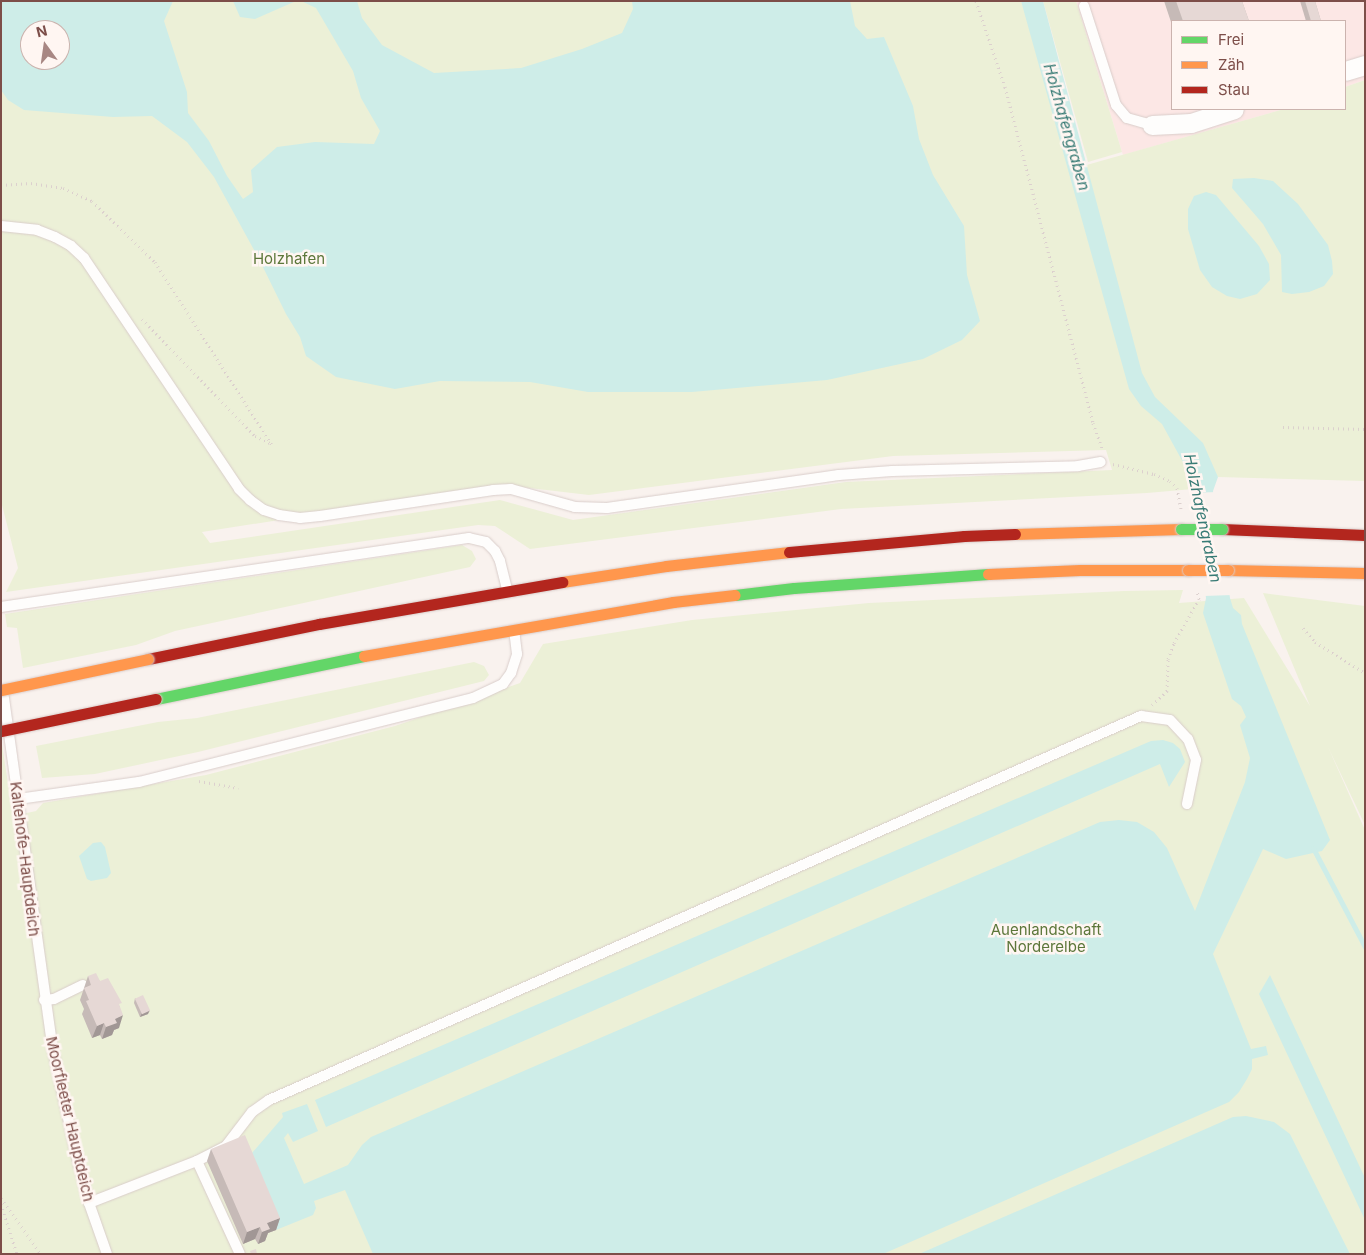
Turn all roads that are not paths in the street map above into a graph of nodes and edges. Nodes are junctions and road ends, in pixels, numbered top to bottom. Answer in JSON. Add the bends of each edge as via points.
{"nodes":[{"id":1,"x":1084,"y":6,"type":"dead end"},
{"id":2,"x":1365,"y":64,"type":"edge"},
{"id":3,"x":1346,"y":71,"type":"edge"},
{"id":4,"x":1231,"y":110,"type":"edge"},
{"id":5,"x":1152,"y":125,"type":"joint"},
{"id":6,"x":1,"y":226,"type":"edge"},
{"id":7,"x":1101,"y":462,"type":"road end"},
{"id":8,"x":1365,"y":534,"type":"edge"},
{"id":9,"x":1365,"y":573,"type":"edge"},
{"id":10,"x":507,"y":591,"type":"junction"},
{"id":11,"x":1,"y":607,"type":"edge"},
{"id":12,"x":514,"y":630,"type":"junction"},
{"id":13,"x":1,"y":677,"type":"edge"},
{"id":14,"x":1,"y":690,"type":"edge"},
{"id":15,"x":1,"y":731,"type":"edge"},
{"id":16,"x":18,"y":799,"type":"junction"},
{"id":17,"x":1187,"y":804,"type":"dead end"},
{"id":18,"x":41,"y":982,"type":"joint"},
{"id":19,"x":83,"y":985,"type":"dead end"},
{"id":20,"x":44,"y":1000,"type":"junction"},
{"id":21,"x":197,"y":1160,"type":"junction"},
{"id":22,"x":89,"y":1203,"type":"junction"},
{"id":23,"x":107,"y":1254,"type":"edge"},
{"id":24,"x":240,"y":1254,"type":"edge"}],
"edges":[{"from":1,"to":5,"type":"lane","via":[[1116,105],[1127,118]]},
{"from":2,"to":3,"type":"street"},
{"from":4,"to":5,"type":"street","via":[[1192,123]]},
{"from":6,"to":7,"type":"lane","via":[[38,230],[71,246],[84,258],[239,489],[264,510],[279,515],[320,516],[510,489],[575,507],[607,508],[839,475],[1078,466]]},
{"from":8,"to":10,"type":"highway","bridge":true,"via":[[1181,529],[964,536],[666,566]]},
{"from":9,"to":12,"type":"highway","bridge":true,"via":[[1080,570],[968,575],[794,588],[673,602]]},
{"from":10,"to":11,"type":"lane","via":[[495,551],[486,542],[469,538]]},
{"from":10,"to":14,"type":"highway","bridge":true,"via":[[319,624]]},
{"from":12,"to":15,"type":"highway","bridge":true,"via":[[327,663]]},
{"from":12,"to":16,"type":"lane","via":[[516,654],[511,673],[503,684],[473,698],[139,782]]},
{"from":13,"to":16,"type":"lane","name":"Kaltehofe-Hauptdeich"},
{"from":16,"to":18,"type":"lane","name":"Kaltehofe-Hauptdeich"},
{"from":17,"to":21,"type":"lane","via":[[1196,760],[1188,739],[1170,720],[1141,716],[269,1100],[252,1112],[226,1146]]},
{"from":18,"to":20,"type":"lane","name":"Moorfleeter Hauptdeich"},
{"from":19,"to":20,"type":"lane","via":[[54,999]]},
{"from":20,"to":22,"type":"lane","name":"Moorfleeter Hauptdeich","via":[[63,1100]]},
{"from":21,"to":22,"type":"lane"},
{"from":21,"to":24,"type":"lane"},
{"from":22,"to":23,"type":"lane","name":"Moorfleeter Hauptdeich"}]}
